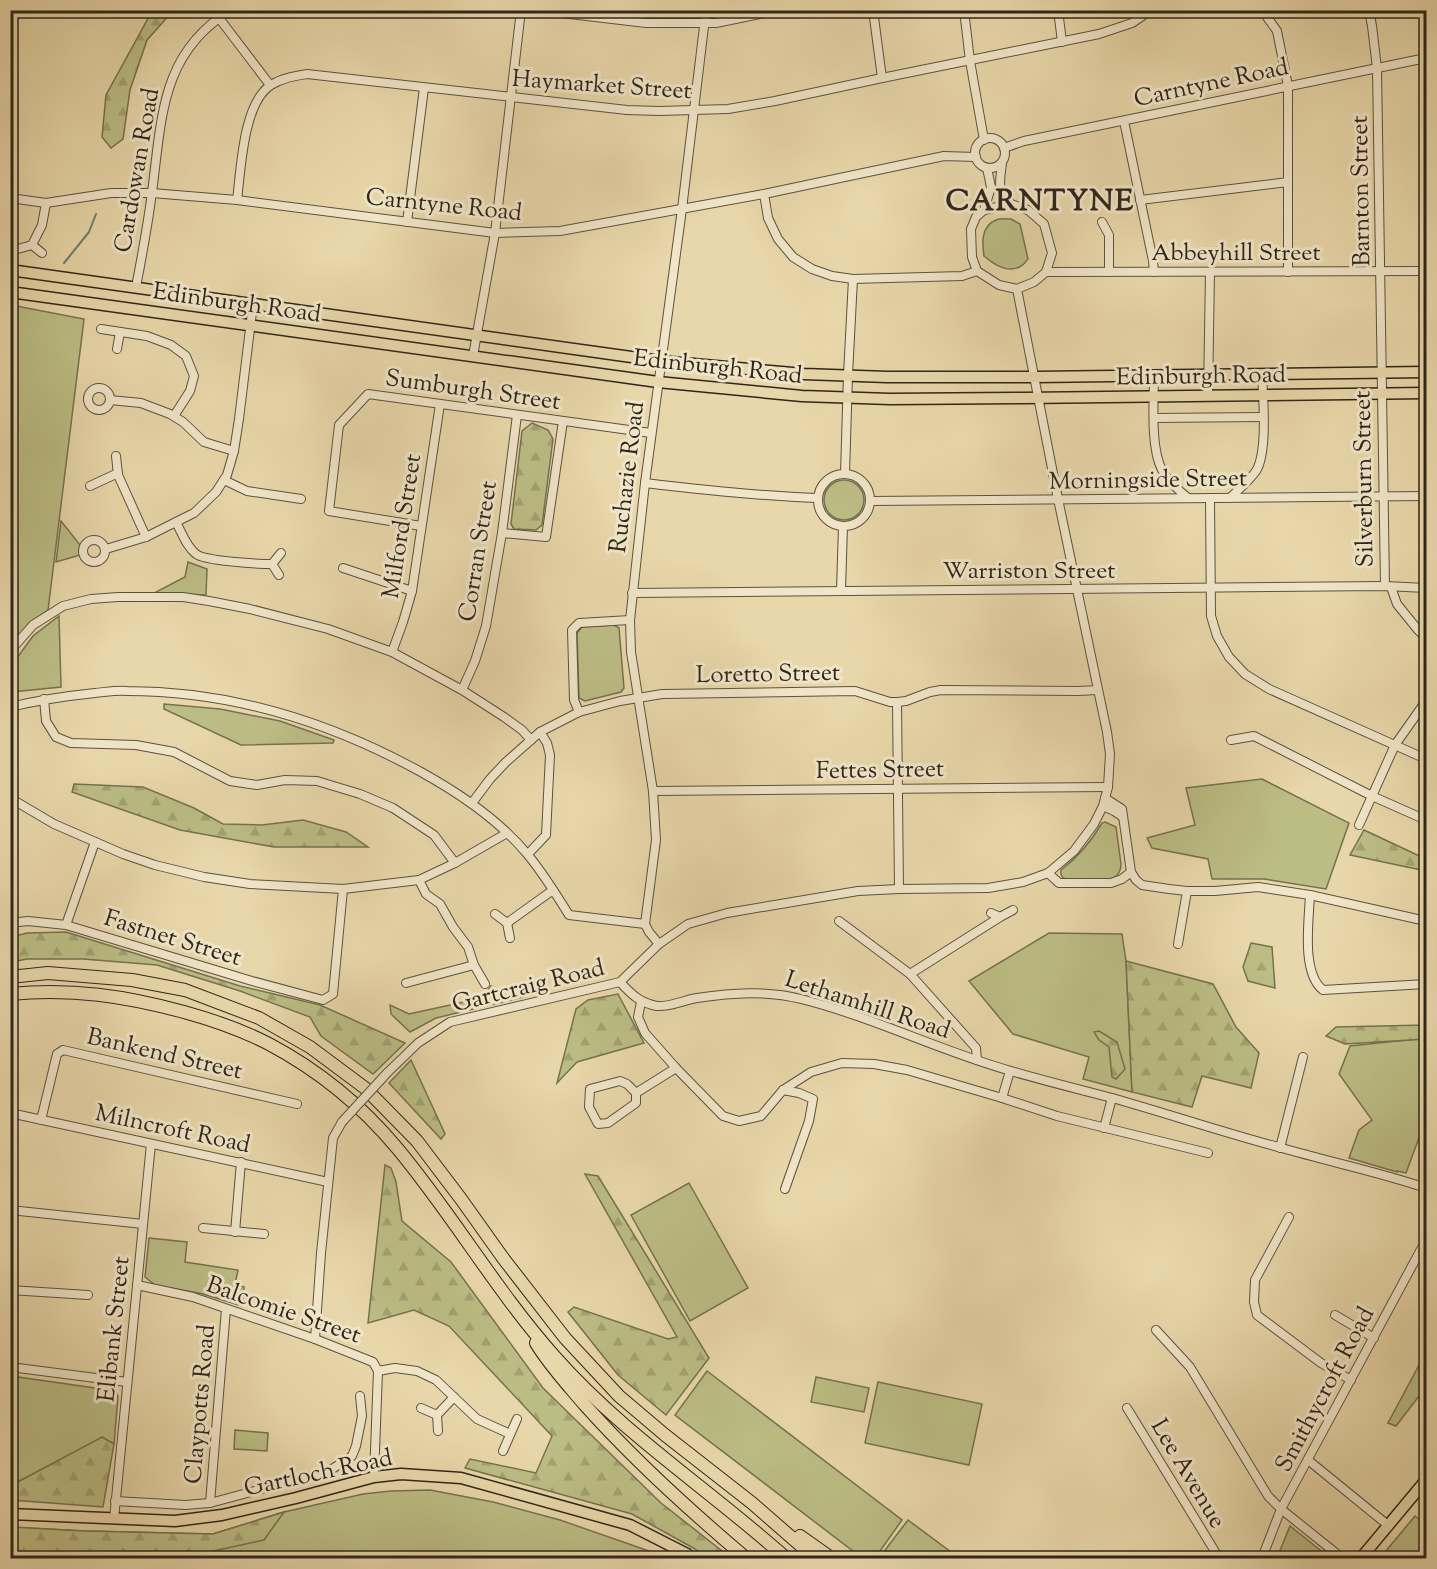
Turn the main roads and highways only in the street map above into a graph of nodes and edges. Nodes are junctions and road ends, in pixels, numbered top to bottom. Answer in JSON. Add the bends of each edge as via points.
{"nodes":[{"id":1,"x":10,"y":270,"type":"edge"},
{"id":2,"x":93,"y":282,"type":"junction"},
{"id":3,"x":10,"y":292,"type":"edge"},
{"id":4,"x":172,"y":292,"type":"junction"},
{"id":5,"x":90,"y":303,"type":"junction"},
{"id":6,"x":169,"y":314,"type":"junction"},
{"id":7,"x":1426,"y":372,"type":"edge"},
{"id":8,"x":1426,"y":393,"type":"edge"},
{"id":9,"x":10,"y":976,"type":"edge"},
{"id":10,"x":10,"y":994,"type":"edge"},
{"id":11,"x":514,"y":1307,"type":"junction"},
{"id":12,"x":1426,"y":1480,"type":"edge"},
{"id":13,"x":752,"y":1503,"type":"junction"},
{"id":14,"x":10,"y":1514,"type":"edge"},
{"id":15,"x":693,"y":1558,"type":"edge"},
{"id":16,"x":746,"y":1558,"type":"edge"},
{"id":17,"x":786,"y":1558,"type":"edge"},
{"id":18,"x":815,"y":1558,"type":"edge"},
{"id":19,"x":831,"y":1558,"type":"edge"},
{"id":20,"x":1361,"y":1558,"type":"edge"}],
"edges":[{"from":1,"to":2,"type":"main road","name":"Edinburgh Road"},
{"from":2,"to":4,"type":"main road","name":"Edinburgh Road"},
{"from":2,"to":5,"type":"main road"},
{"from":3,"to":5,"type":"main road","name":"Edinburgh Road"},
{"from":4,"to":6,"type":"main road"},
{"from":4,"to":7,"type":"main road","name":"Edinburgh Road","via":[[660,361],[804,374],[1035,377]]},
{"from":5,"to":6,"type":"main road","name":"Edinburgh Road"},
{"from":6,"to":8,"type":"main road","name":"Edinburgh Road","via":[[657,382],[767,393],[848,398],[1038,398]]},
{"from":9,"to":13,"type":"highway","via":[[48,973],[132,980],[185,990],[259,1018],[310,1047],[365,1088],[417,1141],[565,1338],[619,1396]]},
{"from":10,"to":11,"type":"highway","via":[[103,994],[153,1004],[214,1020],[268,1044],[315,1072],[353,1103],[396,1147]]},
{"from":11,"to":16,"type":"highway","via":[[547,1362],[599,1420],[661,1484]]},
{"from":11,"to":17,"type":"highway","via":[[601,1405]]},
{"from":12,"to":20,"type":"main road"},
{"from":13,"to":18,"type":"highway"},
{"from":13,"to":19,"type":"highway"},
{"from":14,"to":15,"type":"main road","name":"Gartloch Road","via":[[175,1521],[222,1515],[374,1477],[401,1474],[461,1478],[630,1525]]}]}
